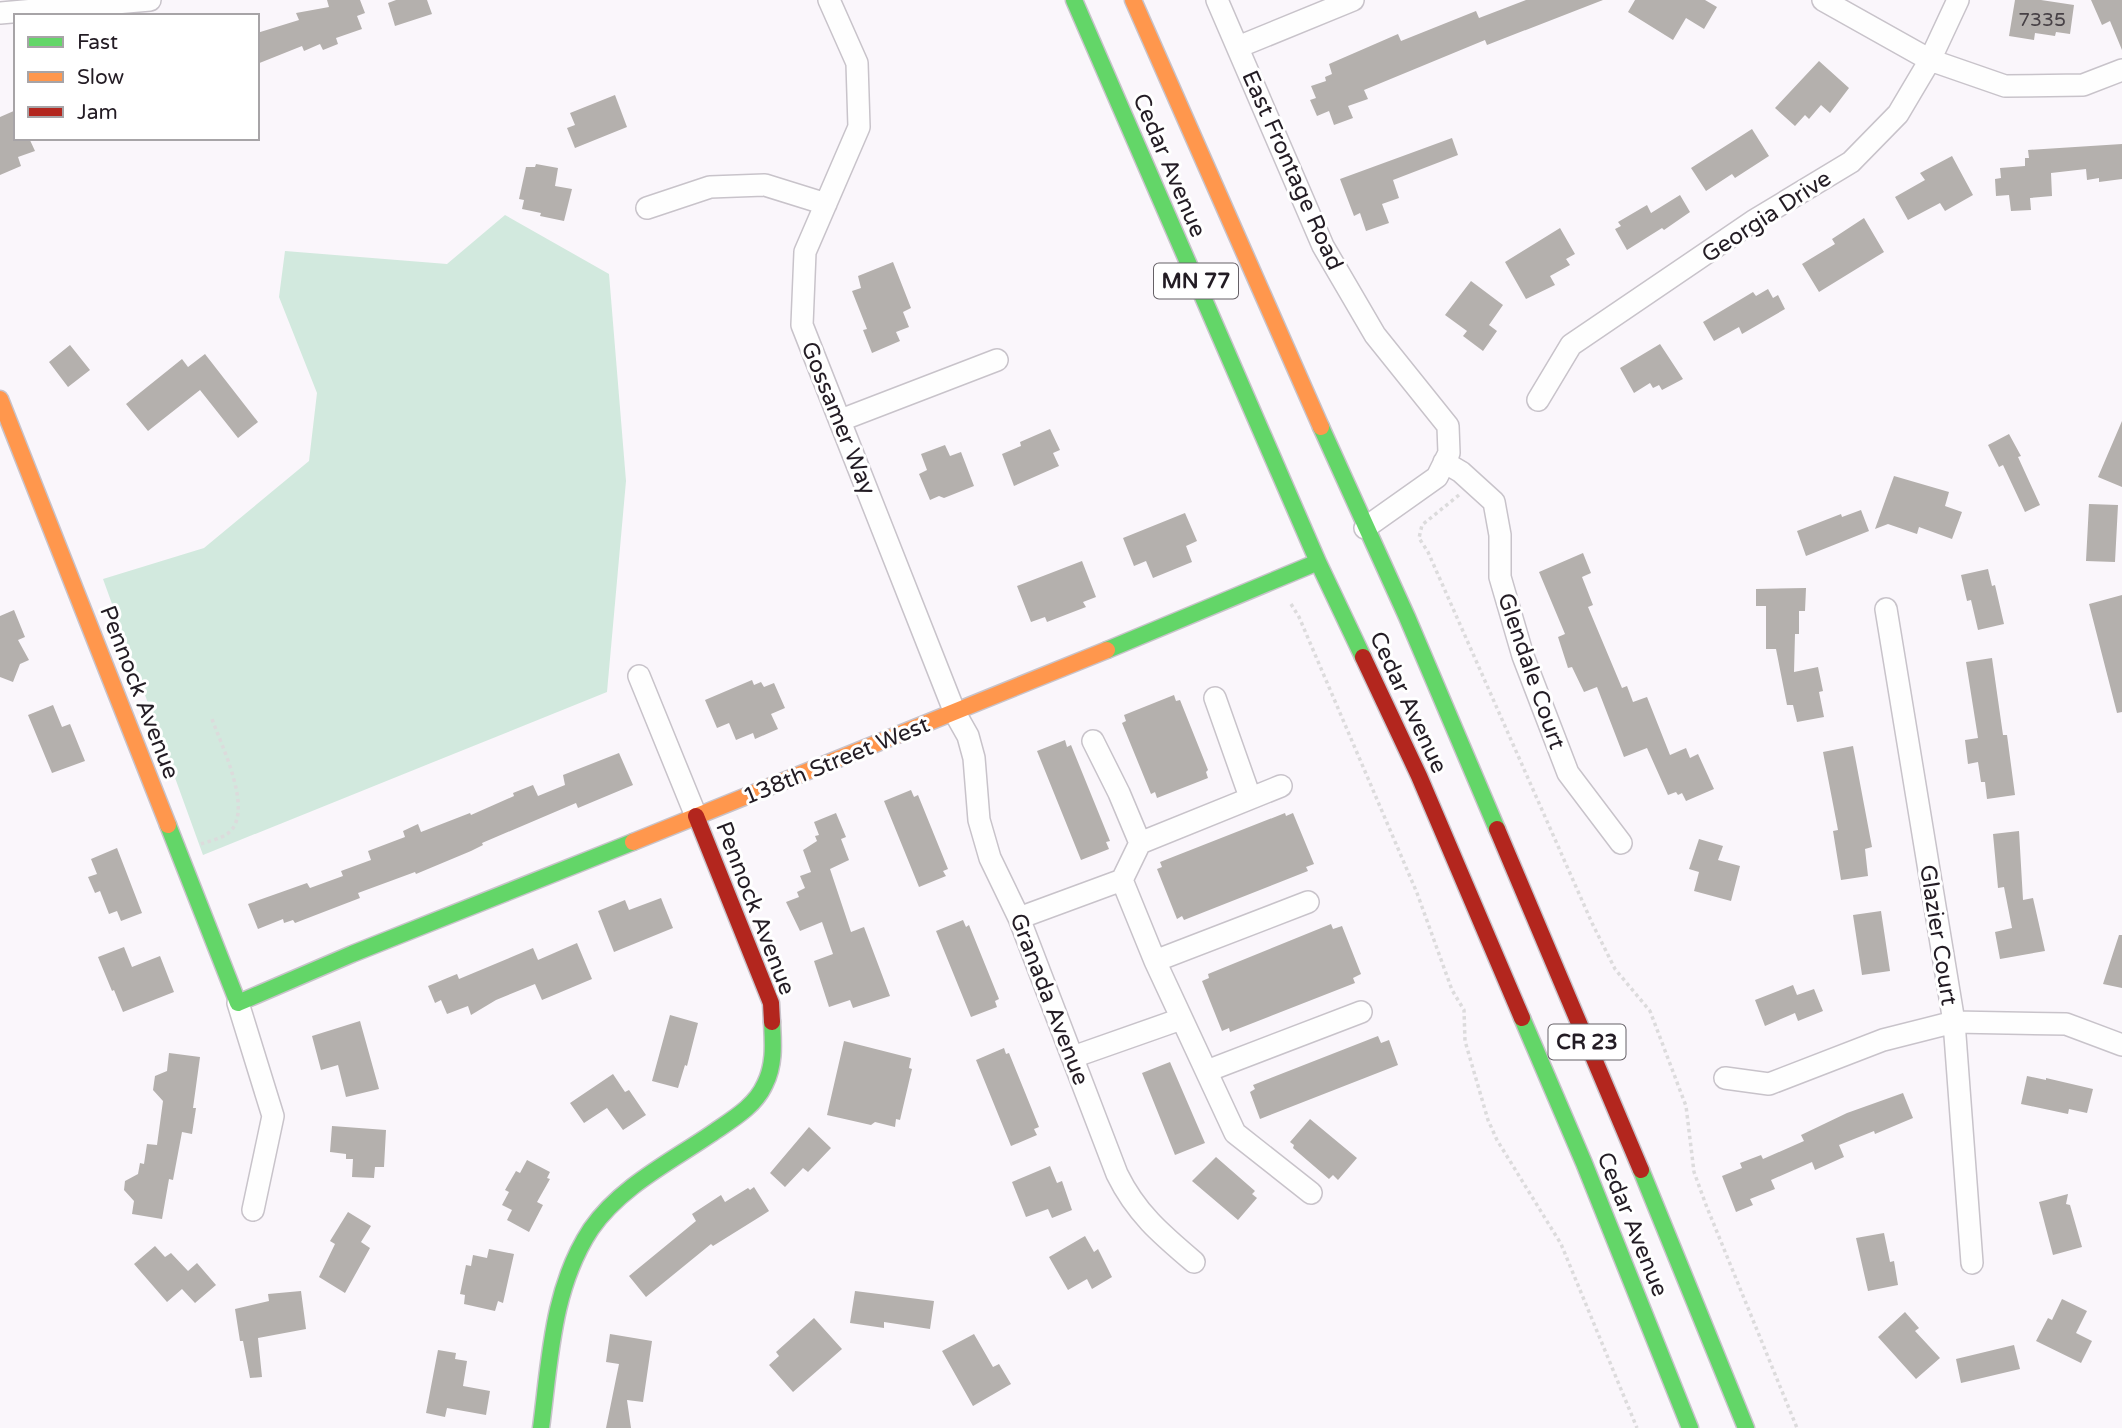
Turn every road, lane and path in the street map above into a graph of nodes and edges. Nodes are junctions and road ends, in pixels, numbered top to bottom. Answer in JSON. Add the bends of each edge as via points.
{"nodes":[{"id":1,"x":150,"y":0,"type":"edge"},
{"id":2,"x":829,"y":0,"type":"edge"},
{"id":3,"x":1074,"y":0,"type":"edge"},
{"id":4,"x":1133,"y":0,"type":"edge"},
{"id":5,"x":1217,"y":0,"type":"edge"},
{"id":6,"x":1353,"y":0,"type":"edge"},
{"id":7,"x":1823,"y":0,"type":"edge"},
{"id":8,"x":1958,"y":0,"type":"edge"},
{"id":9,"x":0,"y":13,"type":"edge"},
{"id":10,"x":1238,"y":47,"type":"junction"},
{"id":11,"x":1930,"y":60,"type":"junction"},
{"id":12,"x":2122,"y":70,"type":"edge"},
{"id":13,"x":826,"y":204,"type":"junction"},
{"id":14,"x":647,"y":208,"type":"dead end"},
{"id":15,"x":997,"y":360,"type":"dead end"},
{"id":16,"x":0,"y":399,"type":"edge"},
{"id":17,"x":1538,"y":400,"type":"dead end"},
{"id":18,"x":841,"y":420,"type":"junction"},
{"id":19,"x":1441,"y":470,"type":"junction"},
{"id":20,"x":1473,"y":483,"type":"junction"},
{"id":21,"x":1365,"y":528,"type":"junction"},
{"id":22,"x":1318,"y":562,"type":"junction"},
{"id":23,"x":1291,"y":604,"type":"dead end"},
{"id":24,"x":1886,"y":609,"type":"dead end"},
{"id":25,"x":639,"y":676,"type":"dead end"},
{"id":26,"x":1215,"y":698,"type":"dead end"},
{"id":27,"x":955,"y":713,"type":"junction"},
{"id":28,"x":212,"y":719,"type":"dead end"},
{"id":29,"x":1093,"y":741,"type":"dead end"},
{"id":30,"x":1280,"y":786,"type":"dead end"},
{"id":31,"x":1250,"y":797,"type":"junction"},
{"id":32,"x":696,"y":816,"type":"junction"},
{"id":33,"x":1140,"y":843,"type":"junction"},
{"id":34,"x":1621,"y":843,"type":"dead end"},
{"id":35,"x":199,"y":845,"type":"dead end"},
{"id":36,"x":1122,"y":880,"type":"junction"},
{"id":37,"x":1308,"y":902,"type":"dead end"},
{"id":38,"x":1019,"y":918,"type":"junction"},
{"id":39,"x":1156,"y":961,"type":"junction"},
{"id":40,"x":238,"y":1003,"type":"junction"},
{"id":41,"x":1361,"y":1012,"type":"dead end"},
{"id":42,"x":1181,"y":1018,"type":"junction"},
{"id":43,"x":1954,"y":1022,"type":"junction"},
{"id":44,"x":2122,"y":1045,"type":"edge"},
{"id":45,"x":1073,"y":1057,"type":"junction"},
{"id":46,"x":1208,"y":1071,"type":"junction"},
{"id":47,"x":1724,"y":1078,"type":"dead end"},
{"id":48,"x":1311,"y":1193,"type":"dead end"},
{"id":49,"x":253,"y":1210,"type":"dead end"},
{"id":50,"x":1194,"y":1262,"type":"dead end"},
{"id":51,"x":1972,"y":1263,"type":"dead end"},
{"id":52,"x":541,"y":1428,"type":"edge"},
{"id":53,"x":1637,"y":1428,"type":"edge"},
{"id":54,"x":1690,"y":1428,"type":"edge"},
{"id":55,"x":1746,"y":1428,"type":"edge"},
{"id":56,"x":1797,"y":1428,"type":"edge"}],
"edges":[{"from":1,"to":9,"type":"street"},
{"from":2,"to":13,"type":"street","name":"Gossamer Way","via":[[857,63],[859,127]]},
{"from":3,"to":22,"type":"main road","name":"Cedar Avenue","number":"MN 77"},
{"from":4,"to":21,"type":"main road","name":"Cedar Avenue","number":"MN 77"},
{"from":5,"to":10,"type":"street","name":"East Frontage Road"},
{"from":6,"to":10,"type":"street"},
{"from":7,"to":11,"type":"street"},
{"from":8,"to":11,"type":"street","name":"Georgia Drive"},
{"from":10,"to":19,"type":"street","name":"East Frontage Road","via":[[1323,246],[1375,335],[1448,426],[1449,453]]},
{"from":11,"to":12,"type":"street","via":[[2005,86],[2083,85]]},
{"from":11,"to":17,"type":"street","name":"Georgia Drive","via":[[1898,114],[1851,162],[1755,220],[1571,345]]},
{"from":13,"to":14,"type":"street","via":[[765,184],[710,187]]},
{"from":13,"to":18,"type":"street","name":"Gossamer Way","via":[[805,252],[802,325]]},
{"from":15,"to":18,"type":"street"},
{"from":16,"to":40,"type":"main road","name":"Pennock Avenue"},
{"from":18,"to":27,"type":"street","name":"Gossamer Way"},
{"from":19,"to":20,"type":"street","name":"Glendale Court","via":[[1461,472]]},
{"from":19,"to":21,"type":"street"},
{"from":20,"to":34,"type":"street","name":"Glendale Court","via":[[1494,502],[1500,577],[1523,656],[1567,773]]},
{"from":20,"to":56,"type":"path","via":[[1422,525],[1419,538],[1592,923],[1615,969],[1650,1011],[1686,1106],[1694,1172]]},
{"from":21,"to":55,"type":"main road","name":"Cedar Avenue","number":"CR 23","via":[[1480,789]]},
{"from":22,"to":27,"type":"main road","name":"138th Street West"},
{"from":22,"to":54,"type":"main road","name":"Cedar Avenue","number":"CR 23","via":[[1425,789],[1584,1163]]},
{"from":23,"to":53,"type":"path","via":[[1464,1010],[1472,1071],[1497,1140],[1561,1244]]},
{"from":24,"to":43,"type":"street","name":"Glazier Court"},
{"from":25,"to":32,"type":"street"},
{"from":26,"to":31,"type":"street"},
{"from":27,"to":32,"type":"main road","name":"138th Street West"},
{"from":27,"to":38,"type":"street","name":"Granada Avenue","via":[[974,758],[984,839]]},
{"from":28,"to":35,"type":"path","via":[[239,794],[238,819],[228,834]]},
{"from":29,"to":33,"type":"street"},
{"from":30,"to":31,"type":"street"},
{"from":31,"to":33,"type":"street"},
{"from":32,"to":40,"type":"main road","name":"138th Street West"},
{"from":32,"to":52,"type":"main road","name":"Pennock Avenue","via":[[771,1003],[774,1054],[765,1085],[746,1110],[622,1195],[592,1228],[571,1265],[557,1308]]},
{"from":33,"to":36,"type":"street"},
{"from":36,"to":38,"type":"street"},
{"from":36,"to":39,"type":"street"},
{"from":37,"to":39,"type":"street"},
{"from":38,"to":45,"type":"street","name":"Granada Avenue"},
{"from":39,"to":42,"type":"street"},
{"from":40,"to":49,"type":"street","via":[[274,1116]]},
{"from":41,"to":46,"type":"street"},
{"from":42,"to":45,"type":"street"},
{"from":42,"to":46,"type":"street"},
{"from":43,"to":44,"type":"street","via":[[2066,1024]]},
{"from":43,"to":47,"type":"street","via":[[1883,1040],[1769,1084]]},
{"from":43,"to":51,"type":"street","name":"Glazier Court"},
{"from":45,"to":50,"type":"street","name":"Granada Avenue","via":[[1126,1191],[1148,1222]]},
{"from":46,"to":48,"type":"street","via":[[1235,1133]]}]}
